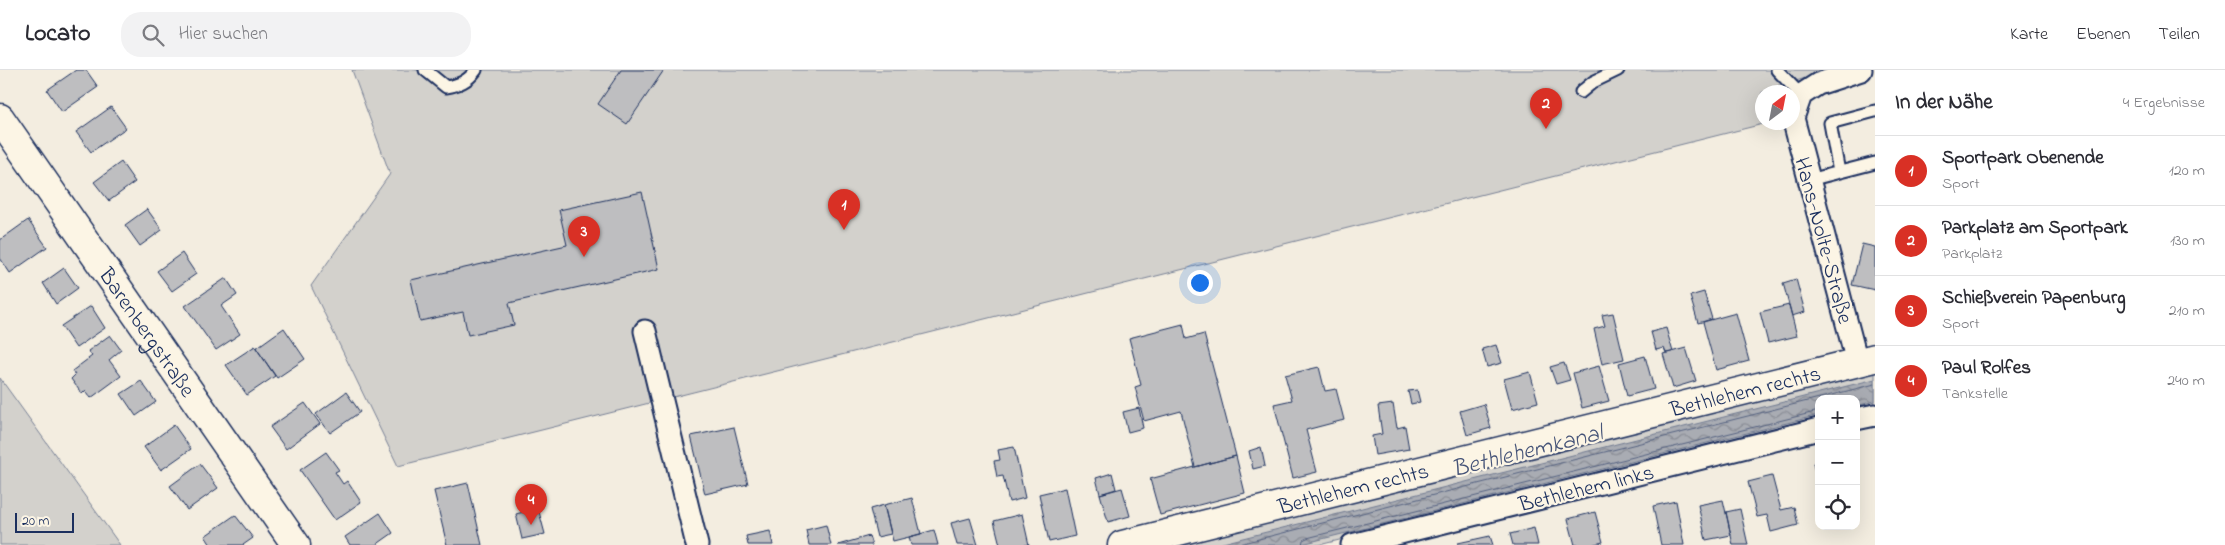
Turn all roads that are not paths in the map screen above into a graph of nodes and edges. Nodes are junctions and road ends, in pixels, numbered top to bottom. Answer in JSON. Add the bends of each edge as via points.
{"nodes":[{"id":1,"x":425,"y":70,"type":"edge"},
{"id":2,"x":476,"y":70,"type":"edge"},
{"id":3,"x":1618,"y":70,"type":"edge"},
{"id":4,"x":1777,"y":70,"type":"edge"},
{"id":5,"x":1861,"y":70,"type":"edge"},
{"id":6,"x":1581,"y":92,"type":"dead end"},
{"id":7,"x":1801,"y":95,"type":"junction"},
{"id":8,"x":1875,"y":111,"type":"edge"},
{"id":9,"x":0,"y":118,"type":"edge"},
{"id":10,"x":1875,"y":163,"type":"edge"},
{"id":11,"x":1839,"y":172,"type":"junction"},
{"id":12,"x":1809,"y":180,"type":"junction"},
{"id":13,"x":645,"y":331,"type":"dead end"},
{"id":14,"x":1866,"y":360,"type":"edge"},
{"id":15,"x":1875,"y":415,"type":"edge"},
{"id":16,"x":1860,"y":418,"type":"edge"},
{"id":17,"x":1815,"y":430,"type":"edge"},
{"id":18,"x":296,"y":545,"type":"edge"},
{"id":19,"x":697,"y":545,"type":"edge"},
{"id":20,"x":1122,"y":545,"type":"edge"},
{"id":21,"x":1352,"y":545,"type":"edge"}],
"edges":[{"from":1,"to":2,"type":"lane","via":[[446,87],[457,86]]},
{"from":3,"to":6,"type":"lane"},
{"from":4,"to":7,"type":"lane"},
{"from":5,"to":7,"type":"street","via":[[1818,84]]},
{"from":7,"to":12,"type":"street","name":"Hans-Nolte-Straße","via":[[1793,118]]},
{"from":8,"to":11,"type":"lane","via":[[1830,123]]},
{"from":9,"to":18,"type":"street","name":"Barenbergstraße"},
{"from":10,"to":11,"type":"lane"},
{"from":11,"to":12,"type":"lane"},
{"from":12,"to":14,"type":"street","name":"Hans-Nolte-Straße"},
{"from":13,"to":19,"type":"street"},
{"from":14,"to":20,"type":"street","name":"Bethlehem rechts"},
{"from":15,"to":16,"type":"street"},
{"from":17,"to":21,"type":"street","name":"Bethlehem links"}]}
